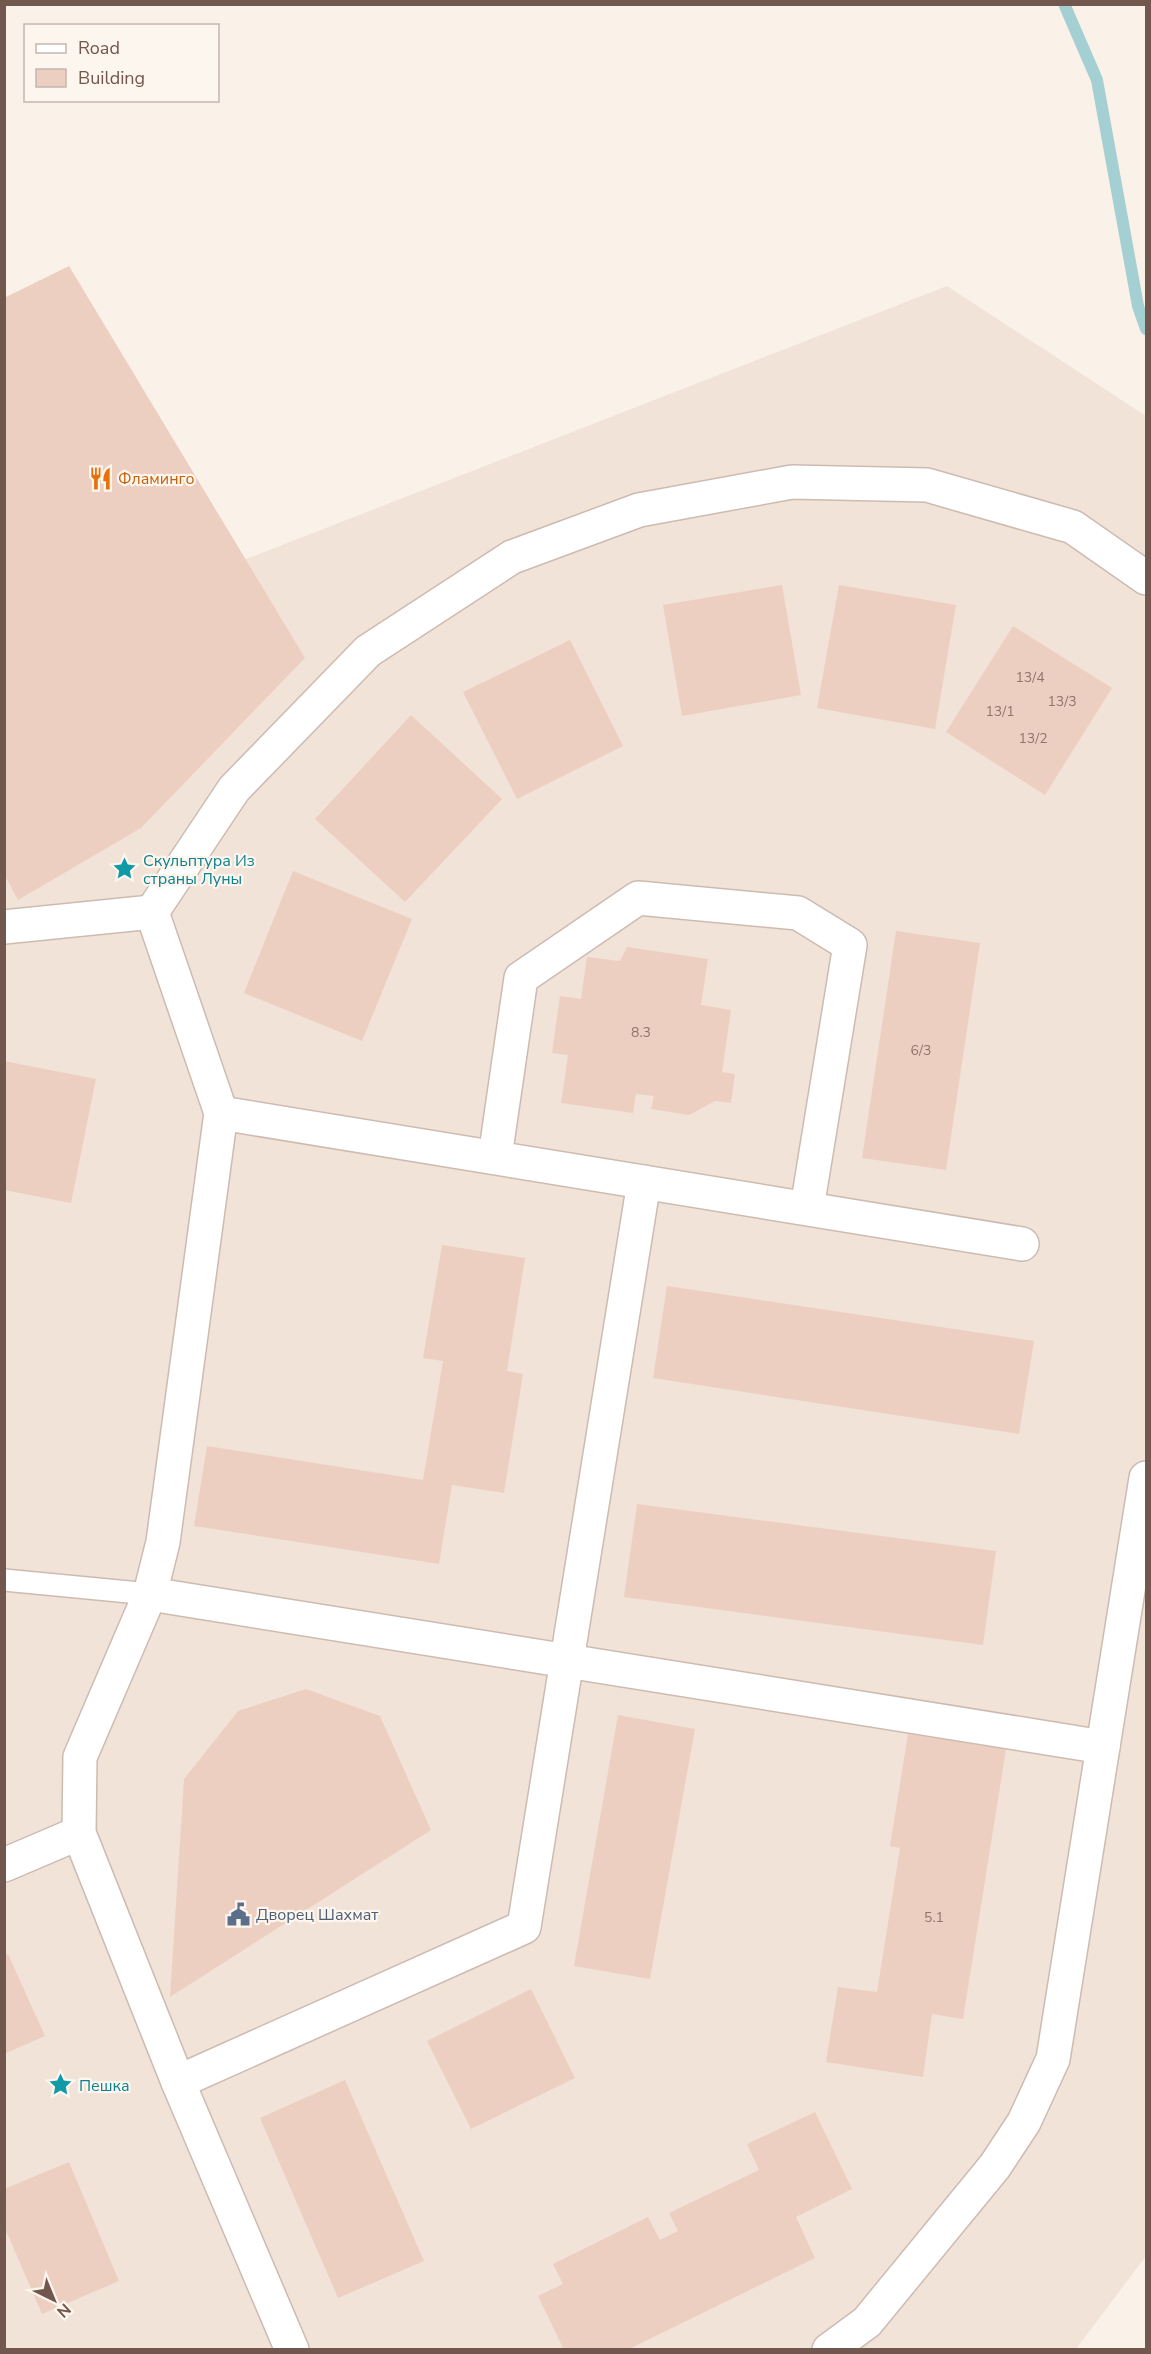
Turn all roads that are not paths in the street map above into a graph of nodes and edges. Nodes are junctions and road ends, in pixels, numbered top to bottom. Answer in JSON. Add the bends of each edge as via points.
{"nodes":[{"id":1,"x":1146,"y":578,"type":"edge"},
{"id":2,"x":152,"y":912,"type":"junction"},
{"id":3,"x":4,"y":927,"type":"edge"},
{"id":4,"x":221,"y":1113,"type":"junction"},
{"id":5,"x":495,"y":1156,"type":"junction"},
{"id":6,"x":644,"y":1182,"type":"junction"},
{"id":7,"x":807,"y":1208,"type":"junction"},
{"id":8,"x":1022,"y":1244,"type":"dead end"},
{"id":9,"x":1146,"y":1478,"type":"edge"},
{"id":10,"x":4,"y":1580,"type":"edge"},
{"id":11,"x":150,"y":1594,"type":"junction"},
{"id":12,"x":567,"y":1661,"type":"junction"},
{"id":13,"x":1103,"y":1747,"type":"junction"},
{"id":14,"x":79,"y":1833,"type":"junction"},
{"id":15,"x":4,"y":1865,"type":"edge"},
{"id":16,"x":178,"y":2082,"type":"junction"},
{"id":17,"x":292,"y":2349,"type":"edge"},
{"id":18,"x":829,"y":2349,"type":"edge"}],
"edges":[{"from":1,"to":2,"type":"street","via":[[1073,527],[927,485],[792,482],[639,510],[512,557],[368,651],[234,789]]},
{"from":2,"to":3,"type":"street"},
{"from":2,"to":4,"type":"street"},
{"from":4,"to":5,"type":"street"},
{"from":4,"to":11,"type":"street","via":[[163,1542]]},
{"from":5,"to":6,"type":"street"},
{"from":5,"to":7,"type":"street","via":[[521,978],[638,898],[798,913],[850,945]]},
{"from":6,"to":7,"type":"street"},
{"from":6,"to":12,"type":"street"},
{"from":7,"to":8,"type":"street"},
{"from":9,"to":13,"type":"street"},
{"from":10,"to":11,"type":"lane"},
{"from":11,"to":12,"type":"street"},
{"from":11,"to":14,"type":"street","via":[[80,1757]]},
{"from":12,"to":13,"type":"street"},
{"from":12,"to":16,"type":"street","via":[[524,1927]]},
{"from":13,"to":18,"type":"street","via":[[1053,2059],[1029,2112],[995,2166],[867,2322]]},
{"from":14,"to":15,"type":"street"},
{"from":14,"to":16,"type":"street"},
{"from":16,"to":17,"type":"street"}]}
